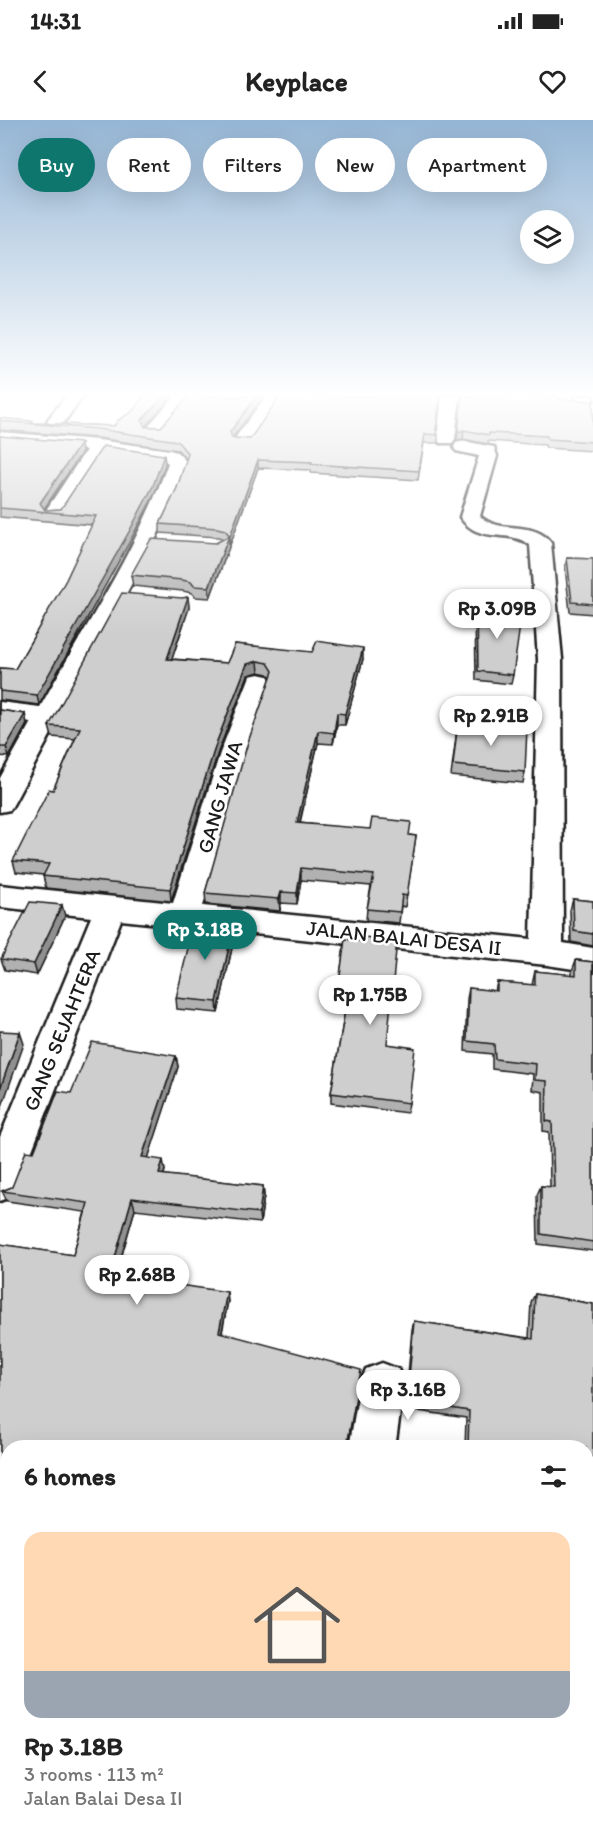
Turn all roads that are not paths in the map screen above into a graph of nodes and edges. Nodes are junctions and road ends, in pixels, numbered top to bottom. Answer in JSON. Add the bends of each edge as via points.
{"nodes":[{"id":1,"x":78,"y":476,"type":"edge"},
{"id":2,"x":177,"y":476,"type":"edge"},
{"id":3,"x":482,"y":476,"type":"edge"},
{"id":4,"x":54,"y":513,"type":"edge"},
{"id":5,"x":114,"y":593,"type":"junction"},
{"id":6,"x":137,"y":596,"type":"edge"},
{"id":7,"x":259,"y":681,"type":"dead end"},
{"id":8,"x":0,"y":710,"type":"edge"},
{"id":9,"x":47,"y":716,"type":"junction"},
{"id":10,"x":0,"y":803,"type":"edge"},
{"id":11,"x":0,"y":896,"type":"edge"},
{"id":12,"x":110,"y":909,"type":"junction"},
{"id":13,"x":185,"y":915,"type":"junction"},
{"id":14,"x":547,"y":953,"type":"junction"},
{"id":15,"x":593,"y":960,"type":"edge"},
{"id":16,"x":0,"y":1184,"type":"edge"},
{"id":17,"x":382,"y":1385,"type":"dead end"},
{"id":18,"x":373,"y":1440,"type":"edge"}],
"edges":[{"from":1,"to":4,"type":"street"},
{"from":2,"to":5,"type":"street","via":[[175,496],[155,541]]},
{"from":3,"to":14,"type":"street","via":[[470,517],[474,523],[528,536],[540,543],[550,659]]},
{"from":5,"to":6,"type":"street"},
{"from":5,"to":9,"type":"street"},
{"from":7,"to":13,"type":"street","name":"GANG JAWA","via":[[232,753]]},
{"from":8,"to":9,"type":"street"},
{"from":9,"to":10,"type":"street"},
{"from":11,"to":12,"type":"street","name":"JALAN BALAI DESA II"},
{"from":12,"to":13,"type":"street","name":"JALAN BALAI DESA II"},
{"from":12,"to":16,"type":"street","name":"GANG SEJAHTERA"},
{"from":13,"to":14,"type":"street","name":"JALAN BALAI DESA II"},
{"from":14,"to":15,"type":"street","name":"JALAN BALAI DESA II"},
{"from":17,"to":18,"type":"street"}]}
